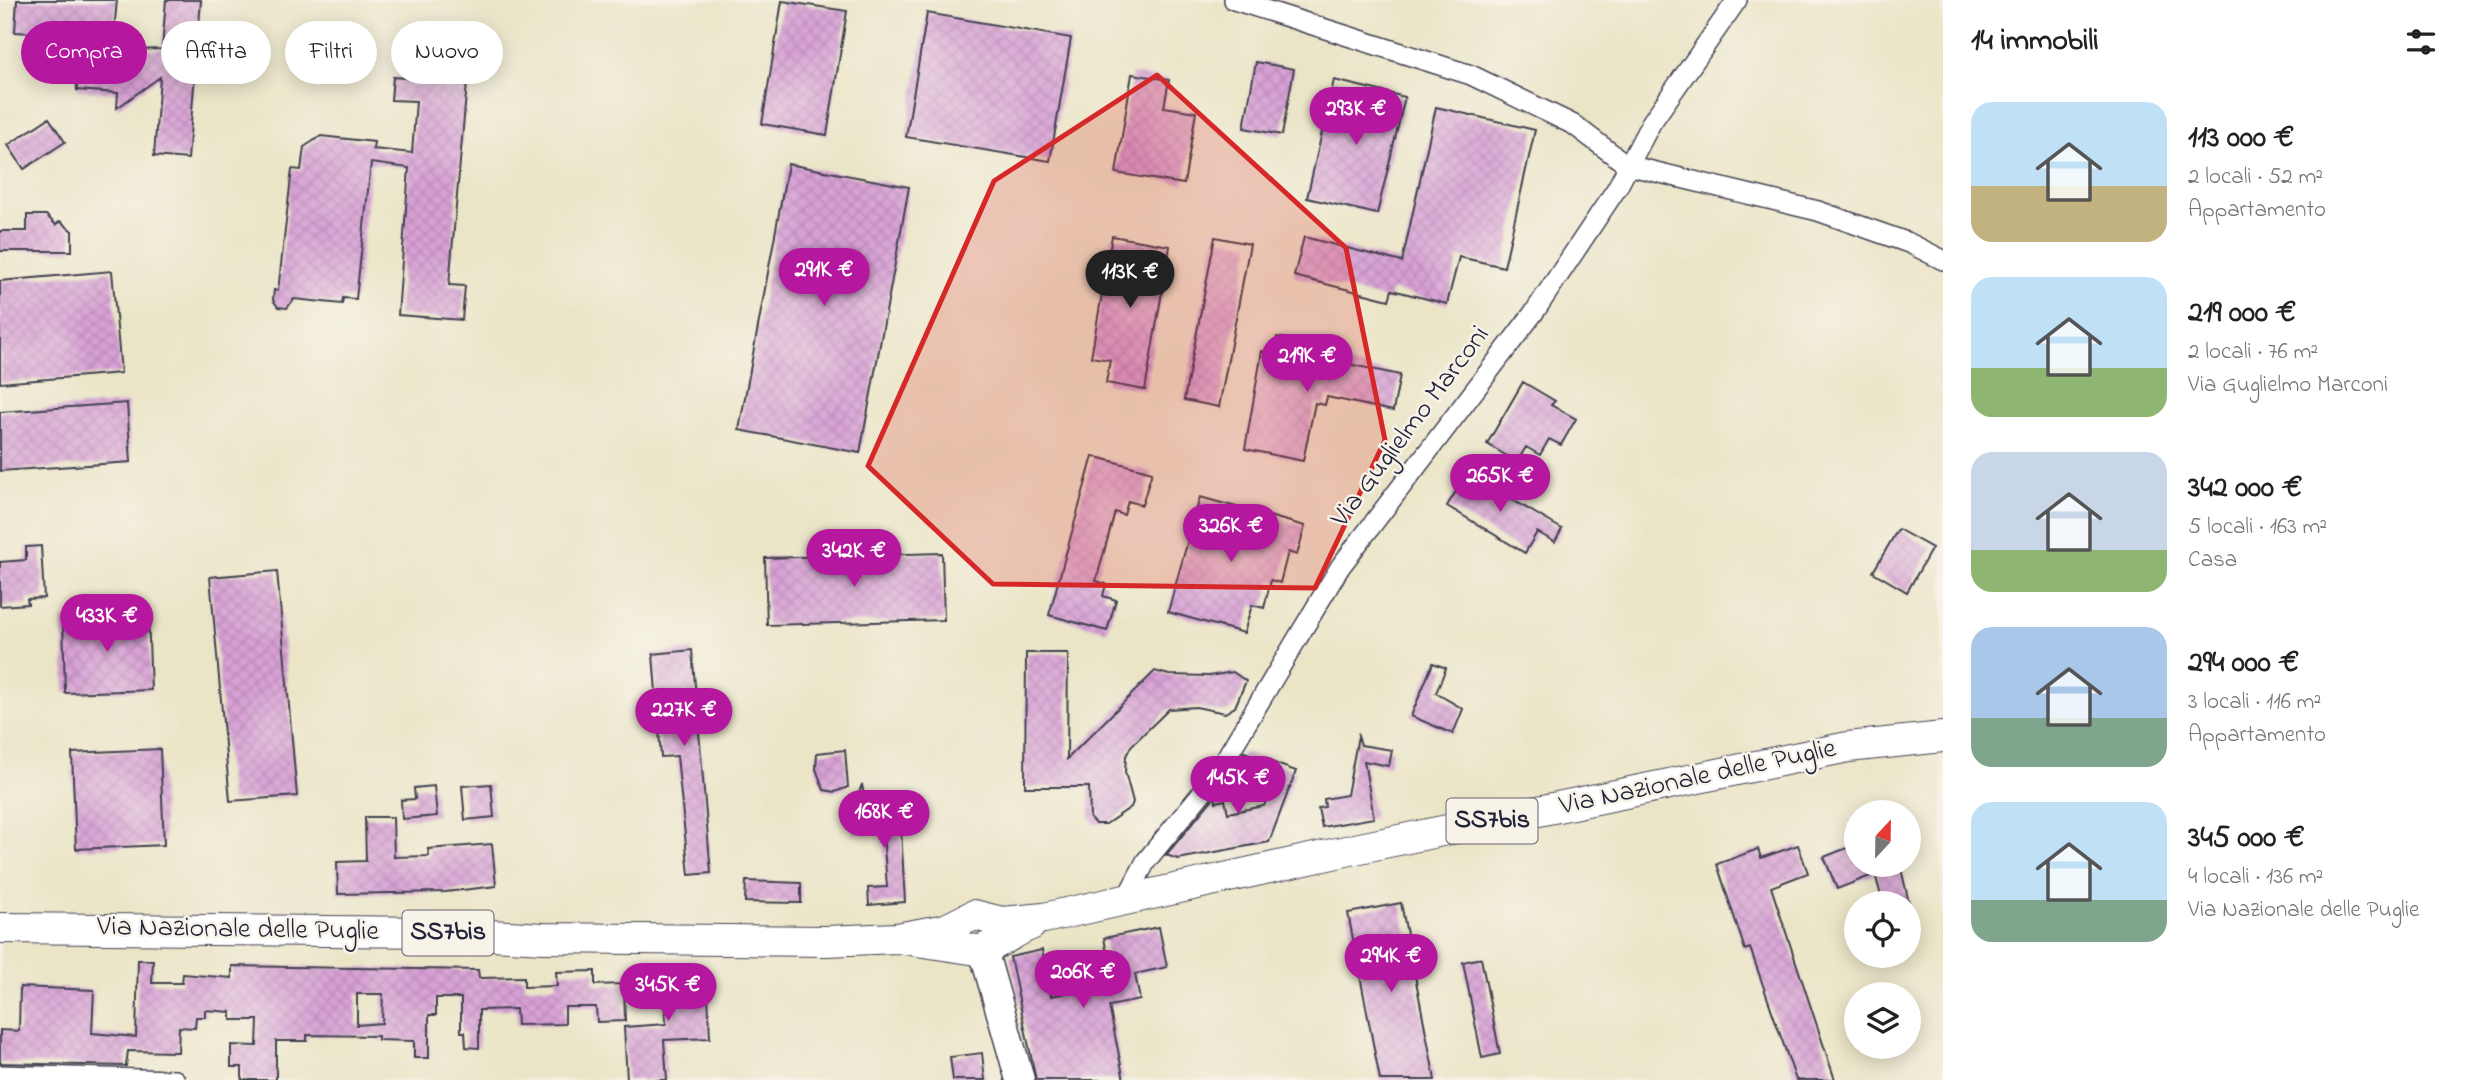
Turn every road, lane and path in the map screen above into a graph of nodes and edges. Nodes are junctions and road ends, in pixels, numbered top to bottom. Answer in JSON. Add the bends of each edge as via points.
{"nodes":[{"id":1,"x":1234,"y":0,"type":"edge"},
{"id":2,"x":1737,"y":0,"type":"edge"},
{"id":3,"x":1627,"y":166,"type":"junction"},
{"id":4,"x":1943,"y":260,"type":"edge"},
{"id":5,"x":1943,"y":737,"type":"edge"},
{"id":6,"x":1126,"y":899,"type":"junction"},
{"id":7,"x":0,"y":928,"type":"edge"},
{"id":8,"x":979,"y":936,"type":"junction"},
{"id":9,"x":0,"y":1075,"type":"edge"},
{"id":10,"x":175,"y":1080,"type":"edge"},
{"id":11,"x":1020,"y":1080,"type":"edge"}],
"edges":[{"from":1,"to":3,"type":"street","via":[[1481,80],[1574,125]]},
{"from":2,"to":3,"type":"street","name":"Via Guglielmo Marconi","via":[[1650,123]]},
{"from":3,"to":4,"type":"street","via":[[1818,211]]},
{"from":3,"to":6,"type":"street","name":"Via Guglielmo Marconi","via":[[1618,188],[1535,311],[1340,567],[1214,778],[1146,861]]},
{"from":5,"to":6,"type":"main road","name":"Via Nazionale delle Puglie","number":"SS7bis","via":[[1848,747]]},
{"from":6,"to":8,"type":"main road","name":"Via Nazionale delle Puglie","number":"SS7bis","via":[[1044,918],[1002,922]]},
{"from":7,"to":8,"type":"main road","name":"Via Nazionale delle Puglie","number":"SS7bis","via":[[436,932],[571,938],[897,938],[946,929]]},
{"from":8,"to":11,"type":"street"},
{"from":9,"to":10,"type":"street"}]}
